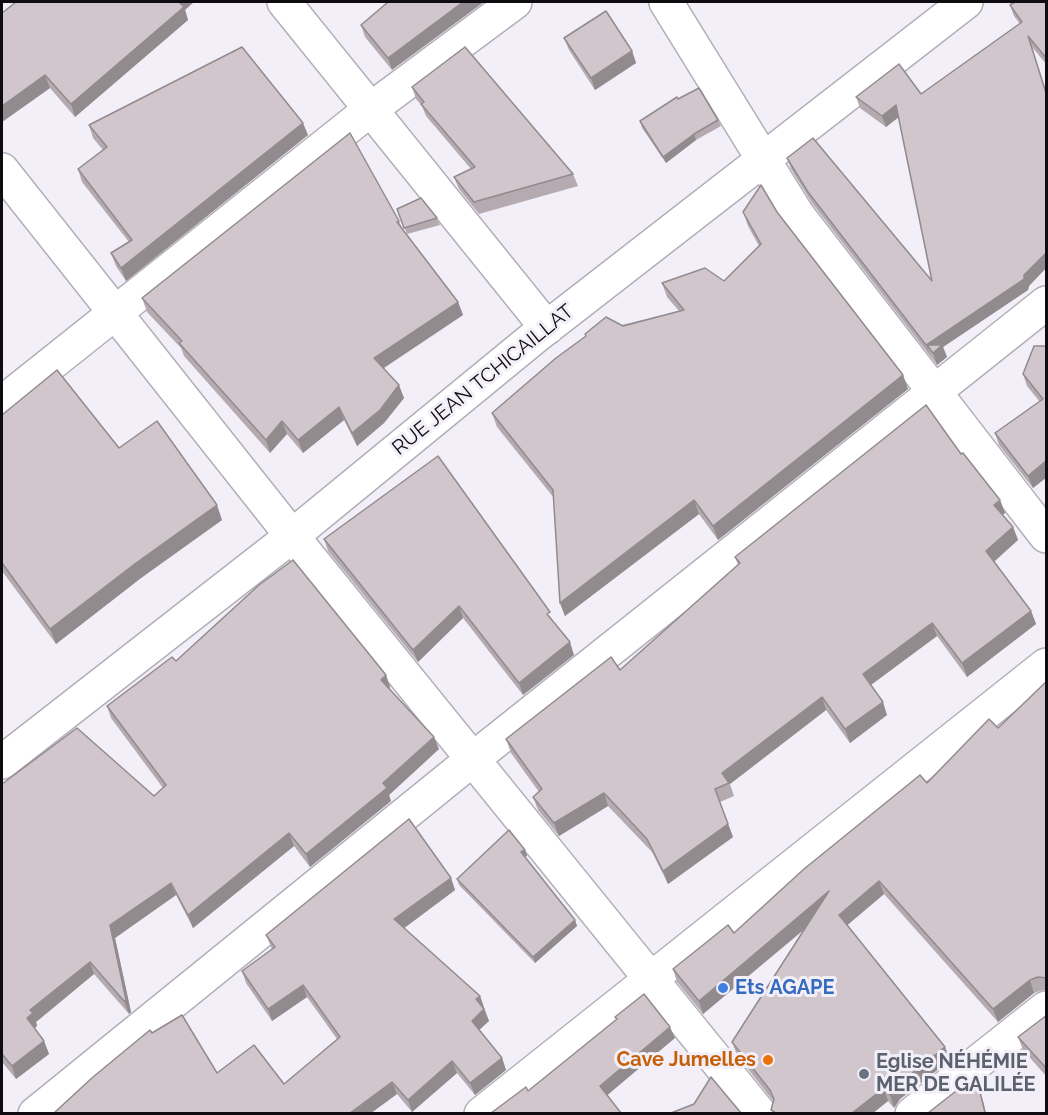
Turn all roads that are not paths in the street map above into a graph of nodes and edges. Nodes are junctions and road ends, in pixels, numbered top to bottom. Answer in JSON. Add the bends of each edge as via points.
{"nodes":[{"id":1,"x":284,"y":2,"type":"edge"},
{"id":2,"x":515,"y":2,"type":"edge"},
{"id":3,"x":666,"y":2,"type":"edge"},
{"id":4,"x":966,"y":2,"type":"edge"},
{"id":5,"x":371,"y":109,"type":"junction"},
{"id":6,"x":762,"y":158,"type":"junction"},
{"id":7,"x":2,"y":170,"type":"edge"},
{"id":8,"x":1047,"y":303,"type":"edge"},
{"id":9,"x":114,"y":314,"type":"junction"},
{"id":10,"x":547,"y":328,"type":"junction"},
{"id":11,"x":936,"y":393,"type":"junction"},
{"id":12,"x":2,"y":403,"type":"edge"},
{"id":13,"x":292,"y":536,"type":"junction"},
{"id":14,"x":1047,"y":536,"type":"edge"},
{"id":15,"x":1047,"y":665,"type":"edge"},
{"id":16,"x":473,"y":759,"type":"junction"},
{"id":17,"x":2,"y":762,"type":"edge"},
{"id":18,"x":651,"y":980,"type":"junction"},
{"id":19,"x":1047,"y":1008,"type":"edge"},
{"id":20,"x":35,"y":1113,"type":"edge"},
{"id":21,"x":481,"y":1113,"type":"edge"},
{"id":22,"x":760,"y":1113,"type":"edge"},
{"id":23,"x":912,"y":1113,"type":"edge"}],
"edges":[{"from":1,"to":5,"type":"street"},
{"from":2,"to":5,"type":"street"},
{"from":3,"to":6,"type":"street"},
{"from":4,"to":6,"type":"street","name":"RUE JEAN TCHICAILLAT"},
{"from":5,"to":9,"type":"street"},
{"from":5,"to":10,"type":"street"},
{"from":6,"to":10,"type":"street","name":"RUE JEAN TCHICAILLAT"},
{"from":6,"to":11,"type":"street","via":[[797,214]]},
{"from":7,"to":9,"type":"street"},
{"from":8,"to":11,"type":"street"},
{"from":9,"to":12,"type":"street"},
{"from":9,"to":13,"type":"street"},
{"from":10,"to":13,"type":"street","name":"RUE JEAN TCHICAILLAT"},
{"from":11,"to":14,"type":"street"},
{"from":11,"to":16,"type":"street"},
{"from":13,"to":16,"type":"street"},
{"from":13,"to":17,"type":"street","name":"RUE JEAN TCHICAILLAT"},
{"from":15,"to":18,"type":"street"},
{"from":16,"to":18,"type":"street"},
{"from":16,"to":20,"type":"street"},
{"from":18,"to":21,"type":"street"},
{"from":18,"to":22,"type":"street"},
{"from":19,"to":23,"type":"street"}]}
